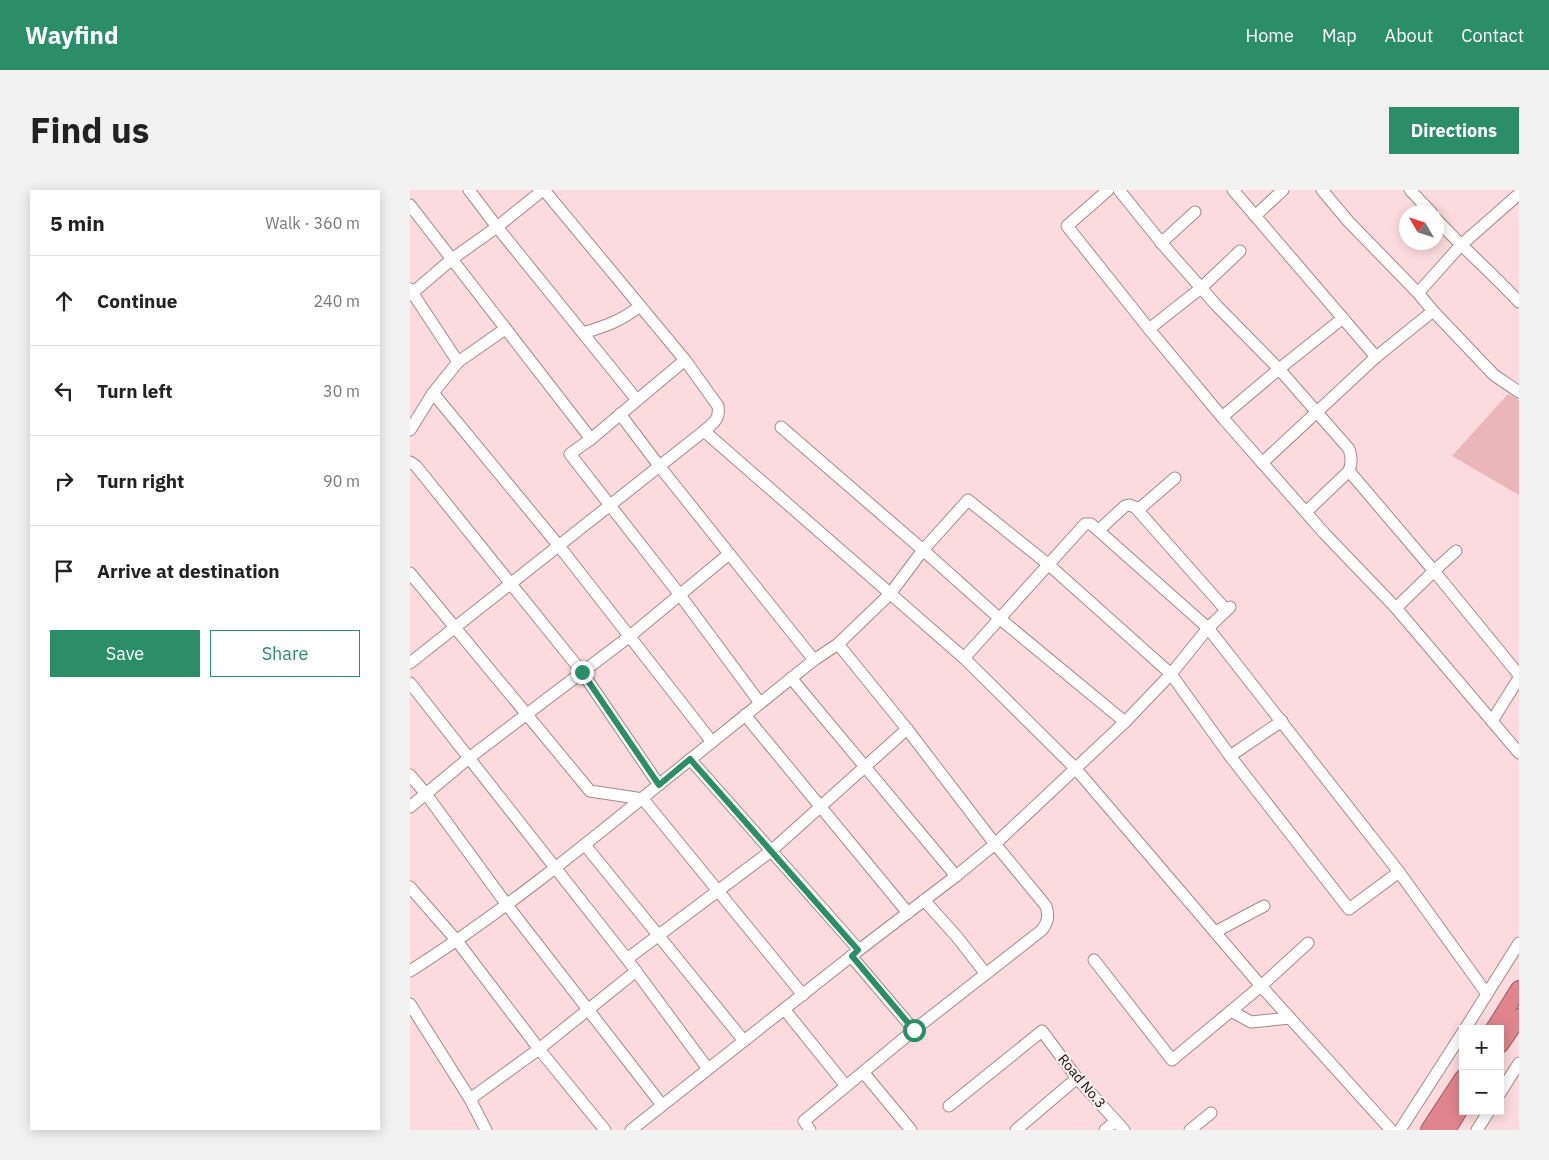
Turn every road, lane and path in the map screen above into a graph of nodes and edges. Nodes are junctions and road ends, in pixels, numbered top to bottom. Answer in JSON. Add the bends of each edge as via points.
{"nodes":[{"id":1,"x":469,"y":190,"type":"edge"},
{"id":2,"x":543,"y":190,"type":"edge"},
{"id":3,"x":1108,"y":190,"type":"edge"},
{"id":4,"x":1119,"y":190,"type":"edge"},
{"id":5,"x":1233,"y":190,"type":"edge"},
{"id":6,"x":1283,"y":190,"type":"edge"},
{"id":7,"x":1322,"y":190,"type":"edge"},
{"id":8,"x":1410,"y":190,"type":"edge"},
{"id":9,"x":1519,"y":194,"type":"edge"},
{"id":10,"x":1094,"y":195,"type":"edge"},
{"id":11,"x":410,"y":205,"type":"edge"},
{"id":12,"x":1424,"y":205,"type":"edge"},
{"id":13,"x":1195,"y":212,"type":"dead end"},
{"id":14,"x":1255,"y":216,"type":"junction"},
{"id":15,"x":497,"y":227,"type":"junction"},
{"id":16,"x":1444,"y":227,"type":"edge"},
{"id":17,"x":1161,"y":243,"type":"junction"},
{"id":18,"x":1461,"y":245,"type":"junction"},
{"id":19,"x":1240,"y":251,"type":"dead end"},
{"id":20,"x":452,"y":259,"type":"junction"},
{"id":21,"x":1201,"y":288,"type":"junction"},
{"id":22,"x":411,"y":292,"type":"edge"},
{"id":23,"x":1418,"y":292,"type":"junction"},
{"id":24,"x":1519,"y":302,"type":"edge"},
{"id":25,"x":640,"y":306,"type":"junction"},
{"id":26,"x":1433,"y":311,"type":"junction"},
{"id":27,"x":1343,"y":318,"type":"junction"},
{"id":28,"x":505,"y":329,"type":"junction"},
{"id":29,"x":1149,"y":329,"type":"junction"},
{"id":30,"x":583,"y":333,"type":"junction"},
{"id":31,"x":1376,"y":357,"type":"junction"},
{"id":32,"x":685,"y":360,"type":"junction"},
{"id":33,"x":458,"y":362,"type":"junction"},
{"id":34,"x":1279,"y":369,"type":"junction"},
{"id":35,"x":1519,"y":378,"type":"edge"},
{"id":36,"x":1514,"y":390,"type":"edge"},
{"id":37,"x":433,"y":393,"type":"junction"},
{"id":38,"x":637,"y":400,"type":"junction"},
{"id":39,"x":1317,"y":412,"type":"junction"},
{"id":40,"x":620,"y":414,"type":"junction"},
{"id":41,"x":1222,"y":418,"type":"junction"},
{"id":42,"x":781,"y":427,"type":"dead end"},
{"id":43,"x":410,"y":430,"type":"edge"},
{"id":44,"x":704,"y":431,"type":"junction"},
{"id":45,"x":591,"y":439,"type":"junction"},
{"id":46,"x":410,"y":462,"type":"edge"},
{"id":47,"x":1262,"y":463,"type":"junction"},
{"id":48,"x":660,"y":466,"type":"junction"},
{"id":49,"x":1349,"y":471,"type":"junction"},
{"id":50,"x":1175,"y":478,"type":"dead end"},
{"id":51,"x":610,"y":506,"type":"junction"},
{"id":52,"x":1138,"y":510,"type":"junction"},
{"id":53,"x":1306,"y":512,"type":"junction"},
{"id":54,"x":1099,"y":530,"type":"junction"},
{"id":55,"x":559,"y":546,"type":"junction"},
{"id":56,"x":923,"y":550,"type":"junction"},
{"id":57,"x":1456,"y":551,"type":"dead end"},
{"id":58,"x":729,"y":554,"type":"junction"},
{"id":59,"x":1049,"y":565,"type":"junction"},
{"id":60,"x":1434,"y":571,"type":"junction"},
{"id":61,"x":410,"y":573,"type":"edge"},
{"id":62,"x":511,"y":583,"type":"junction"},
{"id":63,"x":890,"y":594,"type":"junction"},
{"id":64,"x":680,"y":595,"type":"junction"},
{"id":65,"x":1396,"y":608,"type":"junction"},
{"id":66,"x":999,"y":618,"type":"junction"},
{"id":67,"x":455,"y":627,"type":"junction"},
{"id":68,"x":1208,"y":628,"type":"junction"},
{"id":69,"x":630,"y":636,"type":"junction"},
{"id":70,"x":838,"y":644,"type":"junction"},
{"id":71,"x":964,"y":658,"type":"junction"},
{"id":72,"x":814,"y":660,"type":"junction"},
{"id":73,"x":410,"y":663,"type":"edge"},
{"id":74,"x":582,"y":672,"type":"junction"},
{"id":75,"x":1171,"y":674,"type":"junction"},
{"id":76,"x":1519,"y":677,"type":"edge"},
{"id":77,"x":791,"y":678,"type":"junction"},
{"id":78,"x":410,"y":683,"type":"edge"},
{"id":79,"x":760,"y":703,"type":"junction"},
{"id":80,"x":527,"y":713,"type":"junction"},
{"id":81,"x":746,"y":715,"type":"junction"},
{"id":82,"x":1282,"y":721,"type":"junction"},
{"id":83,"x":1492,"y":721,"type":"junction"},
{"id":84,"x":1125,"y":722,"type":"junction"},
{"id":85,"x":907,"y":729,"type":"junction"},
{"id":86,"x":712,"y":742,"type":"junction"},
{"id":87,"x":1519,"y":753,"type":"edge"},
{"id":88,"x":1230,"y":756,"type":"junction"},
{"id":89,"x":469,"y":758,"type":"junction"},
{"id":90,"x":690,"y":759,"type":"junction"},
{"id":91,"x":866,"y":766,"type":"junction"},
{"id":92,"x":1076,"y":770,"type":"junction"},
{"id":93,"x":410,"y":775,"type":"edge"},
{"id":94,"x":659,"y":785,"type":"junction"},
{"id":95,"x":426,"y":794,"type":"junction"},
{"id":96,"x":644,"y":799,"type":"junction"},
{"id":97,"x":410,"y":806,"type":"edge"},
{"id":98,"x":821,"y":807,"type":"junction"},
{"id":99,"x":995,"y":844,"type":"junction"},
{"id":100,"x":585,"y":845,"type":"junction"},
{"id":101,"x":771,"y":851,"type":"junction"},
{"id":102,"x":556,"y":868,"type":"junction"},
{"id":103,"x":1399,"y":872,"type":"junction"},
{"id":104,"x":956,"y":876,"type":"junction"},
{"id":105,"x":410,"y":886,"type":"edge"},
{"id":106,"x":718,"y":890,"type":"junction"},
{"id":107,"x":924,"y":900,"type":"junction"},
{"id":108,"x":507,"y":905,"type":"junction"},
{"id":109,"x":1264,"y":906,"type":"dead end"},
{"id":110,"x":908,"y":913,"type":"junction"},
{"id":111,"x":1215,"y":932,"type":"junction"},
{"id":112,"x":658,"y":935,"type":"junction"},
{"id":113,"x":457,"y":941,"type":"junction"},
{"id":114,"x":1308,"y":943,"type":"dead end"},
{"id":115,"x":1519,"y":943,"type":"edge"},
{"id":116,"x":855,"y":953,"type":"junction"},
{"id":117,"x":627,"y":958,"type":"junction"},
{"id":118,"x":1094,"y":960,"type":"dead end"},
{"id":119,"x":410,"y":970,"type":"edge"},
{"id":120,"x":635,"y":972,"type":"junction"},
{"id":121,"x":986,"y":974,"type":"junction"},
{"id":122,"x":1261,"y":986,"type":"junction"},
{"id":123,"x":1519,"y":989,"type":"edge"},
{"id":124,"x":1487,"y":994,"type":"junction"},
{"id":125,"x":803,"y":995,"type":"junction"},
{"id":126,"x":410,"y":1004,"type":"edge"},
{"id":127,"x":784,"y":1009,"type":"junction"},
{"id":128,"x":588,"y":1010,"type":"junction"},
{"id":129,"x":1231,"y":1011,"type":"junction"},
{"id":130,"x":1519,"y":1017,"type":"edge"},
{"id":131,"x":1290,"y":1018,"type":"junction"},
{"id":132,"x":1467,"y":1025,"type":"edge"},
{"id":133,"x":1496,"y":1025,"type":"edge"},
{"id":134,"x":914,"y":1030,"type":"junction"},
{"id":135,"x":1459,"y":1038,"type":"edge"},
{"id":136,"x":1504,"y":1039,"type":"edge"},
{"id":137,"x":744,"y":1040,"type":"junction"},
{"id":138,"x":539,"y":1049,"type":"junction"},
{"id":139,"x":1519,"y":1063,"type":"edge"},
{"id":140,"x":708,"y":1069,"type":"junction"},
{"id":141,"x":862,"y":1072,"type":"junction"},
{"id":142,"x":1077,"y":1078,"type":"junction"},
{"id":143,"x":1459,"y":1084,"type":"edge"},
{"id":144,"x":846,"y":1086,"type":"junction"},
{"id":145,"x":1504,"y":1087,"type":"edge"},
{"id":146,"x":470,"y":1099,"type":"junction"},
{"id":147,"x":662,"y":1105,"type":"junction"},
{"id":148,"x":949,"y":1106,"type":"dead end"},
{"id":149,"x":1459,"y":1110,"type":"edge"},
{"id":150,"x":1211,"y":1113,"type":"dead end"},
{"id":151,"x":1486,"y":1115,"type":"edge"},
{"id":152,"x":1116,"y":1121,"type":"junction"},
{"id":153,"x":486,"y":1130,"type":"edge"},
{"id":154,"x":605,"y":1130,"type":"edge"},
{"id":155,"x":631,"y":1130,"type":"edge"},
{"id":156,"x":810,"y":1130,"type":"edge"},
{"id":157,"x":911,"y":1130,"type":"edge"},
{"id":158,"x":1016,"y":1130,"type":"edge"},
{"id":159,"x":1105,"y":1130,"type":"edge"},
{"id":160,"x":1124,"y":1130,"type":"edge"},
{"id":161,"x":1190,"y":1130,"type":"edge"},
{"id":162,"x":1391,"y":1130,"type":"edge"},
{"id":163,"x":1400,"y":1130,"type":"edge"},
{"id":164,"x":1429,"y":1130,"type":"edge"},
{"id":165,"x":1447,"y":1130,"type":"edge"},
{"id":166,"x":1477,"y":1130,"type":"edge"}],
"edges":[{"from":1,"to":15,"type":"street"},
{"from":2,"to":15,"type":"street"},
{"from":2,"to":25,"type":"street"},
{"from":3,"to":10,"type":"street"},
{"from":4,"to":17,"type":"street"},
{"from":5,"to":14,"type":"street"},
{"from":6,"to":14,"type":"street"},
{"from":7,"to":23,"type":"street"},
{"from":8,"to":12,"type":"street"},
{"from":9,"to":18,"type":"street"},
{"from":10,"to":29,"type":"street","via":[[1067,226]]},
{"from":11,"to":20,"type":"street"},
{"from":13,"to":17,"type":"street"},
{"from":14,"to":27,"type":"street"},
{"from":15,"to":20,"type":"street"},
{"from":15,"to":30,"type":"street"},
{"from":16,"to":18,"type":"street"},
{"from":17,"to":21,"type":"street"},
{"from":18,"to":23,"type":"street"},
{"from":18,"to":24,"type":"street"},
{"from":19,"to":21,"type":"street"},
{"from":20,"to":22,"type":"street"},
{"from":20,"to":28,"type":"street"},
{"from":21,"to":29,"type":"street"},
{"from":21,"to":34,"type":"street"},
{"from":22,"to":33,"type":"street"},
{"from":23,"to":26,"type":"street"},
{"from":25,"to":30,"type":"street","via":[[613,324]]},
{"from":25,"to":32,"type":"street"},
{"from":26,"to":31,"type":"street"},
{"from":26,"to":36,"type":"street","via":[[1494,375]]},
{"from":27,"to":31,"type":"street"},
{"from":27,"to":34,"type":"street"},
{"from":28,"to":33,"type":"street"},
{"from":28,"to":45,"type":"street"},
{"from":29,"to":41,"type":"street"},
{"from":30,"to":38,"type":"street"},
{"from":31,"to":39,"type":"street"},
{"from":32,"to":38,"type":"street"},
{"from":32,"to":44,"type":"street","via":[[718,406],[719,414]]},
{"from":33,"to":37,"type":"street"},
{"from":34,"to":39,"type":"street"},
{"from":34,"to":41,"type":"street"},
{"from":35,"to":36,"type":"street"},
{"from":37,"to":43,"type":"street"},
{"from":37,"to":55,"type":"street"},
{"from":38,"to":40,"type":"street"},
{"from":39,"to":47,"type":"street"},
{"from":39,"to":49,"type":"street","via":[[1348,449],[1351,456]]},
{"from":40,"to":45,"type":"street"},
{"from":40,"to":48,"type":"street"},
{"from":41,"to":47,"type":"street"},
{"from":42,"to":56,"type":"street"},
{"from":44,"to":48,"type":"street"},
{"from":44,"to":63,"type":"street"},
{"from":45,"to":51,"type":"street","via":[[570,454]]},
{"from":46,"to":62,"type":"street"},
{"from":47,"to":53,"type":"street"},
{"from":48,"to":51,"type":"street"},
{"from":48,"to":58,"type":"street"},
{"from":49,"to":53,"type":"street"},
{"from":49,"to":60,"type":"street"},
{"from":50,"to":52,"type":"street"},
{"from":51,"to":55,"type":"street"},
{"from":51,"to":64,"type":"street"},
{"from":52,"to":54,"type":"street","via":[[1125,506]]},
{"from":52,"to":68,"type":"street","via":[[1228,608]]},
{"from":53,"to":65,"type":"street"},
{"from":54,"to":59,"type":"street","via":[[1085,524]]},
{"from":54,"to":68,"type":"street"},
{"from":55,"to":62,"type":"street"},
{"from":55,"to":69,"type":"street"},
{"from":56,"to":59,"type":"street","via":[[968,500]]},
{"from":56,"to":63,"type":"street"},
{"from":56,"to":66,"type":"street"},
{"from":57,"to":60,"type":"street"},
{"from":58,"to":64,"type":"street"},
{"from":58,"to":72,"type":"street"},
{"from":59,"to":66,"type":"street"},
{"from":59,"to":75,"type":"street"},
{"from":60,"to":65,"type":"street"},
{"from":60,"to":76,"type":"street"},
{"from":61,"to":67,"type":"street"},
{"from":62,"to":67,"type":"street"},
{"from":62,"to":74,"type":"street"},
{"from":63,"to":70,"type":"street"},
{"from":63,"to":71,"type":"street"},
{"from":64,"to":69,"type":"street"},
{"from":64,"to":79,"type":"street"},
{"from":65,"to":83,"type":"street"},
{"from":66,"to":71,"type":"street"},
{"from":66,"to":84,"type":"street"},
{"from":67,"to":73,"type":"street"},
{"from":67,"to":80,"type":"street"},
{"from":68,"to":75,"type":"street"},
{"from":68,"to":82,"type":"street"},
{"from":69,"to":74,"type":"street"},
{"from":69,"to":86,"type":"street"},
{"from":70,"to":72,"type":"street"},
{"from":70,"to":85,"type":"street"},
{"from":71,"to":92,"type":"street"},
{"from":72,"to":77,"type":"street"},
{"from":74,"to":80,"type":"street"},
{"from":74,"to":94,"type":"street"},
{"from":75,"to":84,"type":"street"},
{"from":75,"to":88,"type":"street"},
{"from":76,"to":83,"type":"street"},
{"from":77,"to":79,"type":"street"},
{"from":77,"to":91,"type":"street"},
{"from":78,"to":89,"type":"street"},
{"from":79,"to":81,"type":"street"},
{"from":80,"to":89,"type":"street"},
{"from":80,"to":96,"type":"street","via":[[590,791]]},
{"from":81,"to":86,"type":"street"},
{"from":81,"to":98,"type":"street"},
{"from":82,"to":88,"type":"street"},
{"from":82,"to":103,"type":"street"},
{"from":83,"to":87,"type":"street"},
{"from":84,"to":92,"type":"street"},
{"from":85,"to":91,"type":"street"},
{"from":85,"to":99,"type":"street"},
{"from":86,"to":90,"type":"street"},
{"from":88,"to":103,"type":"street","via":[[1349,909]]},
{"from":89,"to":95,"type":"street"},
{"from":89,"to":102,"type":"street"},
{"from":90,"to":94,"type":"street"},
{"from":90,"to":101,"type":"street"},
{"from":91,"to":98,"type":"street"},
{"from":91,"to":104,"type":"street"},
{"from":92,"to":99,"type":"street"},
{"from":92,"to":111,"type":"street"},
{"from":93,"to":95,"type":"street"},
{"from":94,"to":96,"type":"street"},
{"from":95,"to":97,"type":"street"},
{"from":95,"to":108,"type":"street"},
{"from":96,"to":100,"type":"street"},
{"from":96,"to":106,"type":"street"},
{"from":98,"to":101,"type":"street"},
{"from":98,"to":110,"type":"street"},
{"from":99,"to":104,"type":"street"},
{"from":99,"to":121,"type":"street","via":[[1046,906],[1048,914],[1042,930]]},
{"from":100,"to":102,"type":"street"},
{"from":100,"to":112,"type":"street"},
{"from":101,"to":106,"type":"street"},
{"from":101,"to":116,"type":"street"},
{"from":102,"to":108,"type":"street"},
{"from":102,"to":117,"type":"street"},
{"from":103,"to":124,"type":"street"},
{"from":104,"to":107,"type":"street"},
{"from":105,"to":113,"type":"street"},
{"from":106,"to":112,"type":"street"},
{"from":106,"to":125,"type":"street"},
{"from":107,"to":110,"type":"street"},
{"from":107,"to":121,"type":"street"},
{"from":108,"to":113,"type":"street"},
{"from":108,"to":128,"type":"street"},
{"from":109,"to":111,"type":"street"},
{"from":110,"to":116,"type":"street"},
{"from":111,"to":122,"type":"street"},
{"from":112,"to":117,"type":"street"},
{"from":112,"to":137,"type":"street"},
{"from":113,"to":119,"type":"street"},
{"from":113,"to":138,"type":"street"},
{"from":114,"to":122,"type":"street"},
{"from":115,"to":124,"type":"street"},
{"from":116,"to":125,"type":"street"},
{"from":116,"to":134,"type":"street"},
{"from":117,"to":120,"type":"street"},
{"from":118,"to":129,"type":"street","via":[[1172,1060]]},
{"from":120,"to":128,"type":"street"},
{"from":120,"to":140,"type":"street"},
{"from":121,"to":134,"type":"street"},
{"from":122,"to":129,"type":"street"},
{"from":122,"to":131,"type":"street"},
{"from":123,"to":133,"type":"highway"},
{"from":124,"to":132,"type":"street"},
{"from":125,"to":127,"type":"street"},
{"from":126,"to":146,"type":"street"},
{"from":127,"to":137,"type":"street"},
{"from":127,"to":144,"type":"street"},
{"from":128,"to":138,"type":"street"},
{"from":128,"to":147,"type":"street"},
{"from":129,"to":131,"type":"street","via":[[1251,1022]]},
{"from":130,"to":136,"type":"highway"},
{"from":131,"to":162,"type":"street"},
{"from":134,"to":141,"type":"street"},
{"from":135,"to":163,"type":"street"},
{"from":137,"to":140,"type":"street"},
{"from":138,"to":146,"type":"street"},
{"from":138,"to":154,"type":"street"},
{"from":139,"to":145,"type":"street"},
{"from":140,"to":147,"type":"street"},
{"from":141,"to":144,"type":"street"},
{"from":141,"to":157,"type":"street"},
{"from":142,"to":148,"type":"street","name":"Road No.3","via":[[1042,1031]]},
{"from":142,"to":152,"type":"street","name":"Road No.3"},
{"from":142,"to":158,"type":"street"},
{"from":143,"to":164,"type":"highway"},
{"from":144,"to":156,"type":"street","via":[[804,1122]]},
{"from":146,"to":153,"type":"street"},
{"from":147,"to":155,"type":"street"},
{"from":149,"to":165,"type":"highway"},
{"from":150,"to":161,"type":"street"},
{"from":151,"to":166,"type":"street"},
{"from":152,"to":159,"type":"street"},
{"from":152,"to":160,"type":"street","name":"Road No.3"}]}
